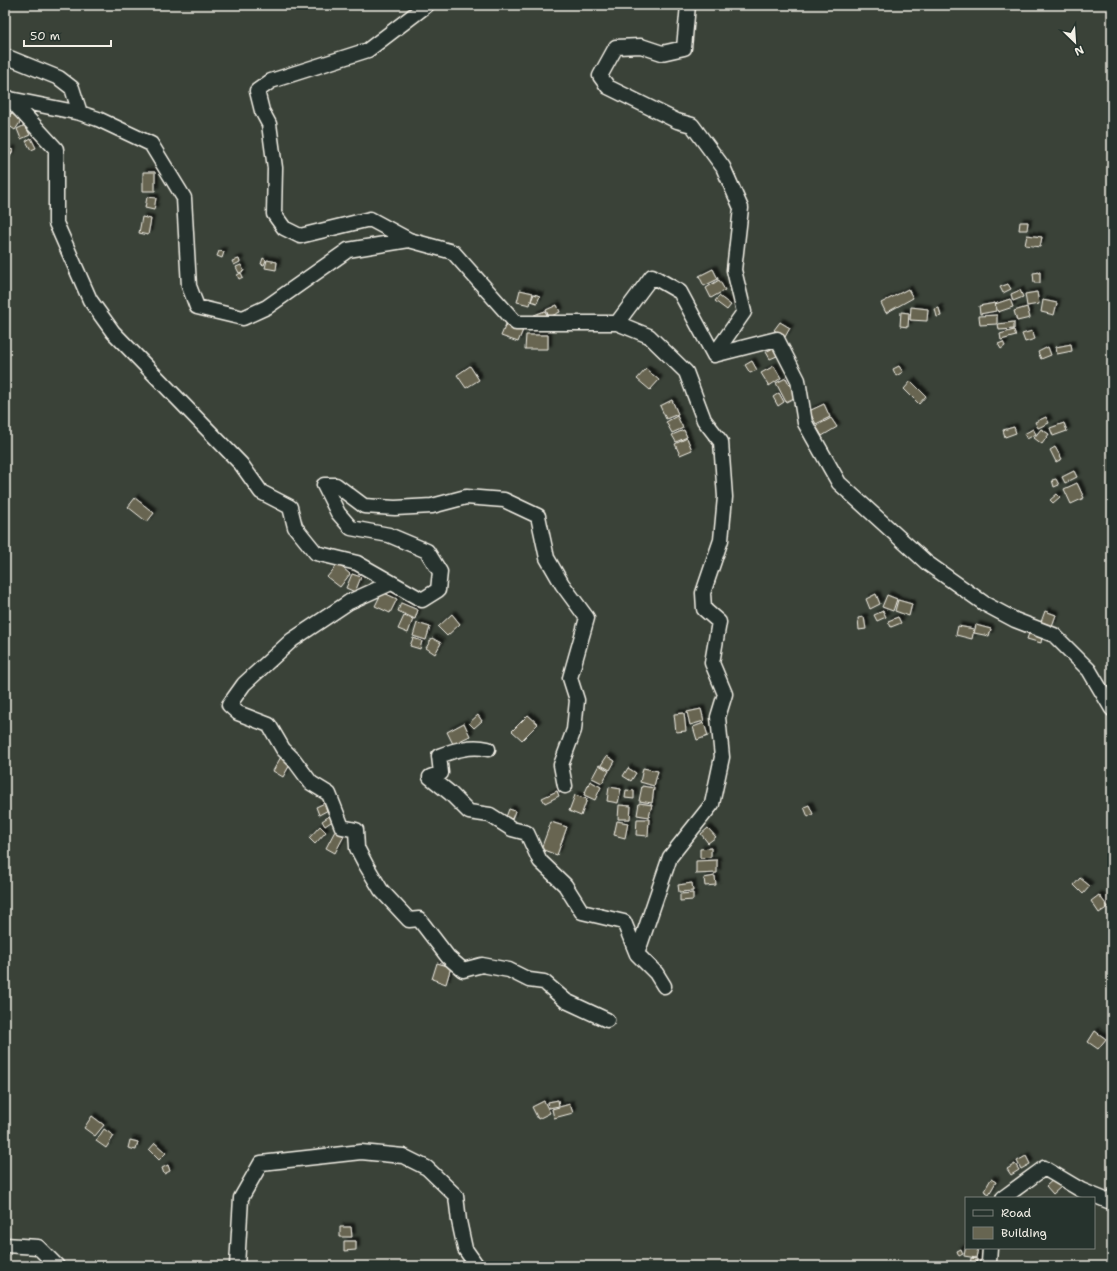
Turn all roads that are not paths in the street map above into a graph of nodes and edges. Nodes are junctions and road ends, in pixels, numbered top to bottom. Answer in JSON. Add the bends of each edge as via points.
{"nodes":[{"id":1,"x":427,"y":5,"type":"edge"},
{"id":2,"x":688,"y":5,"type":"edge"},
{"id":3,"x":5,"y":56,"type":"edge"},
{"id":4,"x":7,"y":98,"type":"edge"},
{"id":5,"x":80,"y":113,"type":"junction"},
{"id":6,"x":409,"y":240,"type":"junction"},
{"id":7,"x":616,"y":323,"type":"junction"},
{"id":8,"x":714,"y":355,"type":"junction"},
{"id":9,"x":391,"y":583,"type":"junction"},
{"id":10,"x":1112,"y":709,"type":"edge"},
{"id":11,"x":488,"y":749,"type":"dead end"},
{"id":12,"x":565,"y":786,"type":"dead end"},
{"id":13,"x":637,"y":954,"type":"junction"},
{"id":14,"x":664,"y":986,"type":"dead end"},
{"id":15,"x":607,"y":1020,"type":"dead end"},
{"id":16,"x":1004,"y":1197,"type":"edge"},
{"id":17,"x":1112,"y":1197,"type":"edge"},
{"id":18,"x":5,"y":1245,"type":"edge"},
{"id":19,"x":990,"y":1249,"type":"edge"},
{"id":20,"x":57,"y":1266,"type":"edge"},
{"id":21,"x":237,"y":1266,"type":"edge"},
{"id":22,"x":477,"y":1266,"type":"edge"},
{"id":23,"x":986,"y":1266,"type":"edge"}],
"edges":[{"from":1,"to":6,"type":"street","via":[[368,50],[271,81],[257,91],[262,111],[269,124],[275,168],[274,214],[284,228],[300,236],[370,219]]},
{"from":2,"to":8,"type":"street","via":[[684,48],[662,54],[641,46],[616,47],[600,76],[608,87],[677,121],[692,125],[723,167],[741,208],[734,270],[744,312]]},
{"from":3,"to":5,"type":"street","via":[[63,81],[72,88]]},
{"from":4,"to":5,"type":"street"},
{"from":4,"to":9,"type":"street","via":[[56,149],[56,223],[90,300],[113,332],[241,464],[261,492],[290,507],[295,527],[316,553],[357,563]]},
{"from":5,"to":6,"type":"street","via":[[151,144],[184,198],[189,286],[198,307],[243,318],[267,307],[348,250]]},
{"from":6,"to":7,"type":"street","via":[[453,252],[516,323]]},
{"from":7,"to":8,"type":"street","via":[[652,276],[680,292]]},
{"from":7,"to":13,"type":"street","via":[[649,336],[686,372],[704,420],[721,442],[725,497],[721,540],[703,593],[704,609],[719,622],[712,663],[725,694],[718,717],[722,757],[712,804],[670,857]]},
{"from":8,"to":10,"type":"street","via":[[777,339],[798,380],[805,423],[839,482],[927,563],[979,600],[1015,620],[1054,634],[1089,670]]},
{"from":9,"to":12,"type":"street","via":[[422,600],[438,590],[440,572],[427,551],[389,535],[351,528],[338,514],[324,485],[336,485],[364,506],[432,506],[466,497],[504,500],[538,516],[547,558],[587,618],[570,678],[577,700],[574,730],[560,765]]},
{"from":9,"to":15,"type":"street","via":[[348,602],[292,640],[244,684],[229,705],[238,712],[269,725],[283,749],[311,783],[329,794],[342,827],[356,830],[357,848],[381,890],[409,920],[419,919],[458,966],[463,970],[482,965],[495,967],[509,970],[529,980],[544,982],[566,1001]]},
{"from":11,"to":13,"type":"street","via":[[477,747],[454,750],[440,756],[441,773],[430,776],[469,812],[490,815],[512,829],[527,833],[540,861],[565,885],[582,912],[624,922]]},
{"from":13,"to":14,"type":"street","via":[[656,973]]},
{"from":16,"to":17,"type":"street","via":[[1044,1168],[1081,1190],[1108,1201]]},
{"from":18,"to":20,"type":"street","via":[[38,1247]]},
{"from":19,"to":23,"type":"street","via":[[989,1262]]},
{"from":21,"to":22,"type":"street","via":[[241,1198],[261,1163],[361,1152],[403,1156],[427,1168],[456,1196],[465,1249]]}]}
